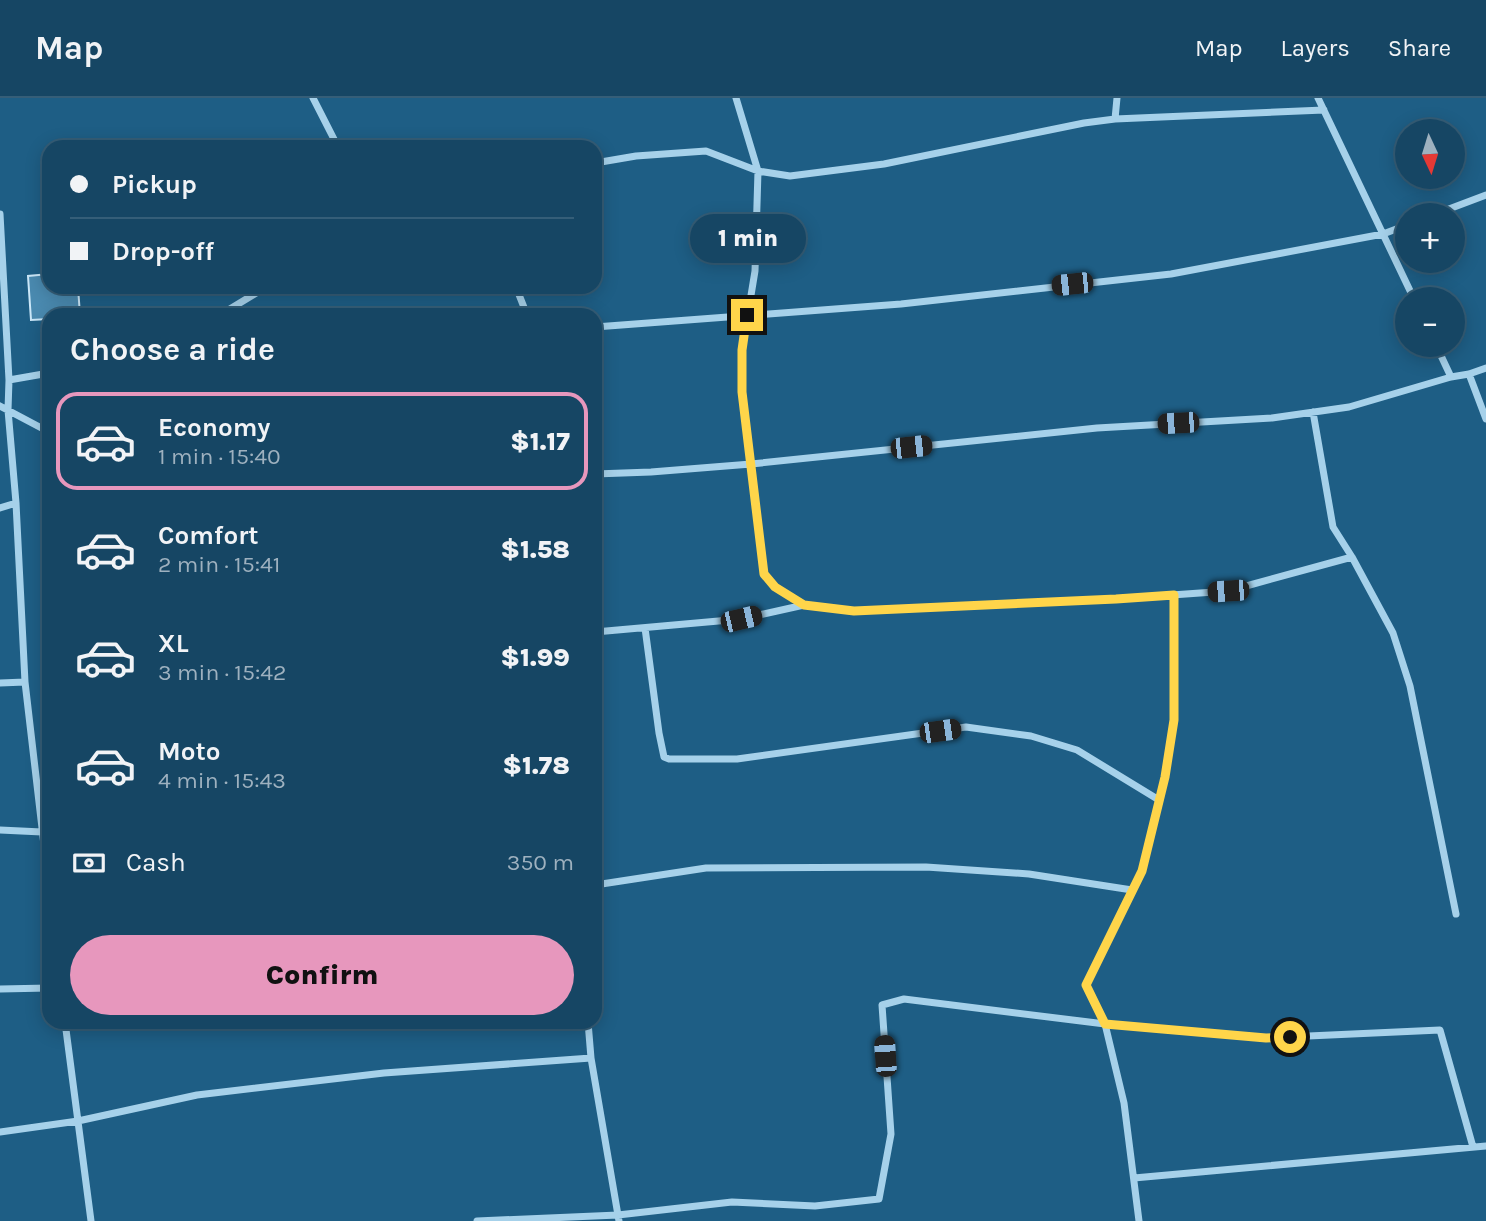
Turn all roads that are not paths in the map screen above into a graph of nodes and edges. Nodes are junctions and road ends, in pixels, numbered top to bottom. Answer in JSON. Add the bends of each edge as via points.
{"nodes":[{"id":1,"x":313,"y":98,"type":"edge"},
{"id":2,"x":736,"y":98,"type":"edge"},
{"id":3,"x":1117,"y":98,"type":"edge"},
{"id":4,"x":1318,"y":98,"type":"edge"},
{"id":5,"x":1324,"y":110,"type":"junction"},
{"id":6,"x":1115,"y":119,"type":"junction"},
{"id":7,"x":334,"y":140,"type":"edge"},
{"id":8,"x":602,"y":162,"type":"edge"},
{"id":9,"x":758,"y":171,"type":"junction"},
{"id":10,"x":1486,"y":195,"type":"edge"},
{"id":11,"x":1465,"y":203,"type":"edge"},
{"id":12,"x":0,"y":214,"type":"edge"},
{"id":13,"x":0,"y":225,"type":"edge"},
{"id":14,"x":1395,"y":230,"type":"edge"},
{"id":15,"x":1383,"y":234,"type":"junction"},
{"id":16,"x":1408,"y":287,"type":"edge"},
{"id":17,"x":254,"y":294,"type":"edge"},
{"id":18,"x":232,"y":308,"type":"edge"},
{"id":19,"x":747,"y":315,"type":"junction"},
{"id":20,"x":602,"y":326,"type":"edge"},
{"id":21,"x":1442,"y":357,"type":"edge"},
{"id":22,"x":1486,"y":368,"type":"edge"},
{"id":23,"x":42,"y":374,"type":"edge"},
{"id":24,"x":1469,"y":374,"type":"junction"},
{"id":25,"x":1451,"y":377,"type":"junction"},
{"id":26,"x":9,"y":380,"type":"junction"},
{"id":27,"x":4,"y":408,"type":"edge"},
{"id":28,"x":1313,"y":412,"type":"junction"},
{"id":29,"x":1486,"y":419,"type":"edge"},
{"id":30,"x":42,"y":428,"type":"edge"},
{"id":31,"x":751,"y":464,"type":"junction"},
{"id":32,"x":602,"y":474,"type":"edge"},
{"id":33,"x":16,"y":503,"type":"junction"},
{"id":34,"x":0,"y":508,"type":"edge"},
{"id":35,"x":1352,"y":557,"type":"junction"},
{"id":36,"x":1174,"y":595,"type":"junction"},
{"id":37,"x":804,"y":605,"type":"junction"},
{"id":38,"x":645,"y":628,"type":"junction"},
{"id":39,"x":602,"y":631,"type":"edge"},
{"id":40,"x":26,"y":682,"type":"junction"},
{"id":41,"x":0,"y":683,"type":"edge"},
{"id":42,"x":1159,"y":800,"type":"junction"},
{"id":43,"x":0,"y":830,"type":"edge"},
{"id":44,"x":42,"y":832,"type":"joint"},
{"id":45,"x":602,"y":884,"type":"edge"},
{"id":46,"x":1132,"y":890,"type":"junction"},
{"id":47,"x":1457,"y":914,"type":"dead end"},
{"id":48,"x":42,"y":988,"type":"edge"},
{"id":49,"x":0,"y":989,"type":"edge"},
{"id":50,"x":1105,"y":1024,"type":"junction"},
{"id":51,"x":66,"y":1029,"type":"edge"},
{"id":52,"x":589,"y":1029,"type":"edge"},
{"id":53,"x":591,"y":1058,"type":"junction"},
{"id":54,"x":78,"y":1121,"type":"junction"},
{"id":55,"x":0,"y":1132,"type":"edge"},
{"id":56,"x":1486,"y":1146,"type":"edge"},
{"id":57,"x":1473,"y":1147,"type":"junction"},
{"id":58,"x":1133,"y":1178,"type":"junction"},
{"id":59,"x":619,"y":1218,"type":"edge"},
{"id":60,"x":91,"y":1221,"type":"edge"},
{"id":61,"x":477,"y":1221,"type":"edge"},
{"id":62,"x":1139,"y":1221,"type":"edge"}],
"edges":[{"from":1,"to":7,"type":"street"},
{"from":2,"to":9,"type":"street"},
{"from":3,"to":6,"type":"street"},
{"from":4,"to":5,"type":"street"},
{"from":5,"to":6,"type":"street"},
{"from":5,"to":15,"type":"street"},
{"from":6,"to":9,"type":"street","via":[[884,164],[790,176]]},
{"from":8,"to":9,"type":"street","via":[[706,151]]},
{"from":9,"to":19,"type":"street","via":[[755,271]]},
{"from":10,"to":11,"type":"street"},
{"from":12,"to":13,"type":"street"},
{"from":13,"to":26,"type":"street"},
{"from":14,"to":15,"type":"street"},
{"from":15,"to":16,"type":"street"},
{"from":15,"to":19,"type":"street","via":[[1171,274],[901,304]]},
{"from":17,"to":18,"type":"street"},
{"from":19,"to":20,"type":"street"},
{"from":19,"to":31,"type":"street","via":[[742,392]]},
{"from":21,"to":25,"type":"street"},
{"from":22,"to":24,"type":"street"},
{"from":23,"to":26,"type":"street"},
{"from":24,"to":25,"type":"street"},
{"from":24,"to":29,"type":"street"},
{"from":25,"to":28,"type":"street","via":[[1349,407]]},
{"from":26,"to":27,"type":"street"},
{"from":27,"to":30,"type":"street"},
{"from":27,"to":33,"type":"street"},
{"from":28,"to":31,"type":"street","via":[[1097,428]]},
{"from":28,"to":35,"type":"street","via":[[1333,527]]},
{"from":31,"to":32,"type":"street"},
{"from":31,"to":37,"type":"street","via":[[764,574],[775,587]]},
{"from":33,"to":34,"type":"street"},
{"from":33,"to":40,"type":"street"},
{"from":35,"to":36,"type":"street","via":[[1228,591]]},
{"from":35,"to":47,"type":"street","via":[[1393,633],[1410,686]]},
{"from":36,"to":37,"type":"street","via":[[854,611]]},
{"from":36,"to":42,"type":"street","via":[[1174,720]]},
{"from":37,"to":38,"type":"street","via":[[741,619]]},
{"from":38,"to":39,"type":"street"},
{"from":38,"to":42,"type":"street","via":[[659,733],[664,757],[669,759],[737,759],[966,727],[1031,736],[1077,750]]},
{"from":40,"to":41,"type":"street"},
{"from":40,"to":44,"type":"street"},
{"from":42,"to":46,"type":"street","via":[[1142,871]]},
{"from":43,"to":44,"type":"street"},
{"from":45,"to":46,"type":"street","via":[[706,868],[926,867],[1030,874]]},
{"from":46,"to":50,"type":"street","via":[[1086,985]]},
{"from":48,"to":49,"type":"street"},
{"from":50,"to":57,"type":"street","via":[[1266,1038],[1440,1030]]},
{"from":50,"to":58,"type":"street","via":[[1124,1103]]},
{"from":50,"to":59,"type":"street","via":[[904,999],[882,1005],[891,1133],[879,1199],[815,1206],[732,1202]]},
{"from":51,"to":54,"type":"street"},
{"from":52,"to":53,"type":"street"},
{"from":53,"to":54,"type":"street","via":[[384,1073],[197,1095]]},
{"from":53,"to":59,"type":"street"},
{"from":54,"to":55,"type":"street"},
{"from":54,"to":60,"type":"street"},
{"from":56,"to":57,"type":"street"},
{"from":57,"to":58,"type":"street"},
{"from":58,"to":62,"type":"street"},
{"from":59,"to":61,"type":"street"}]}
